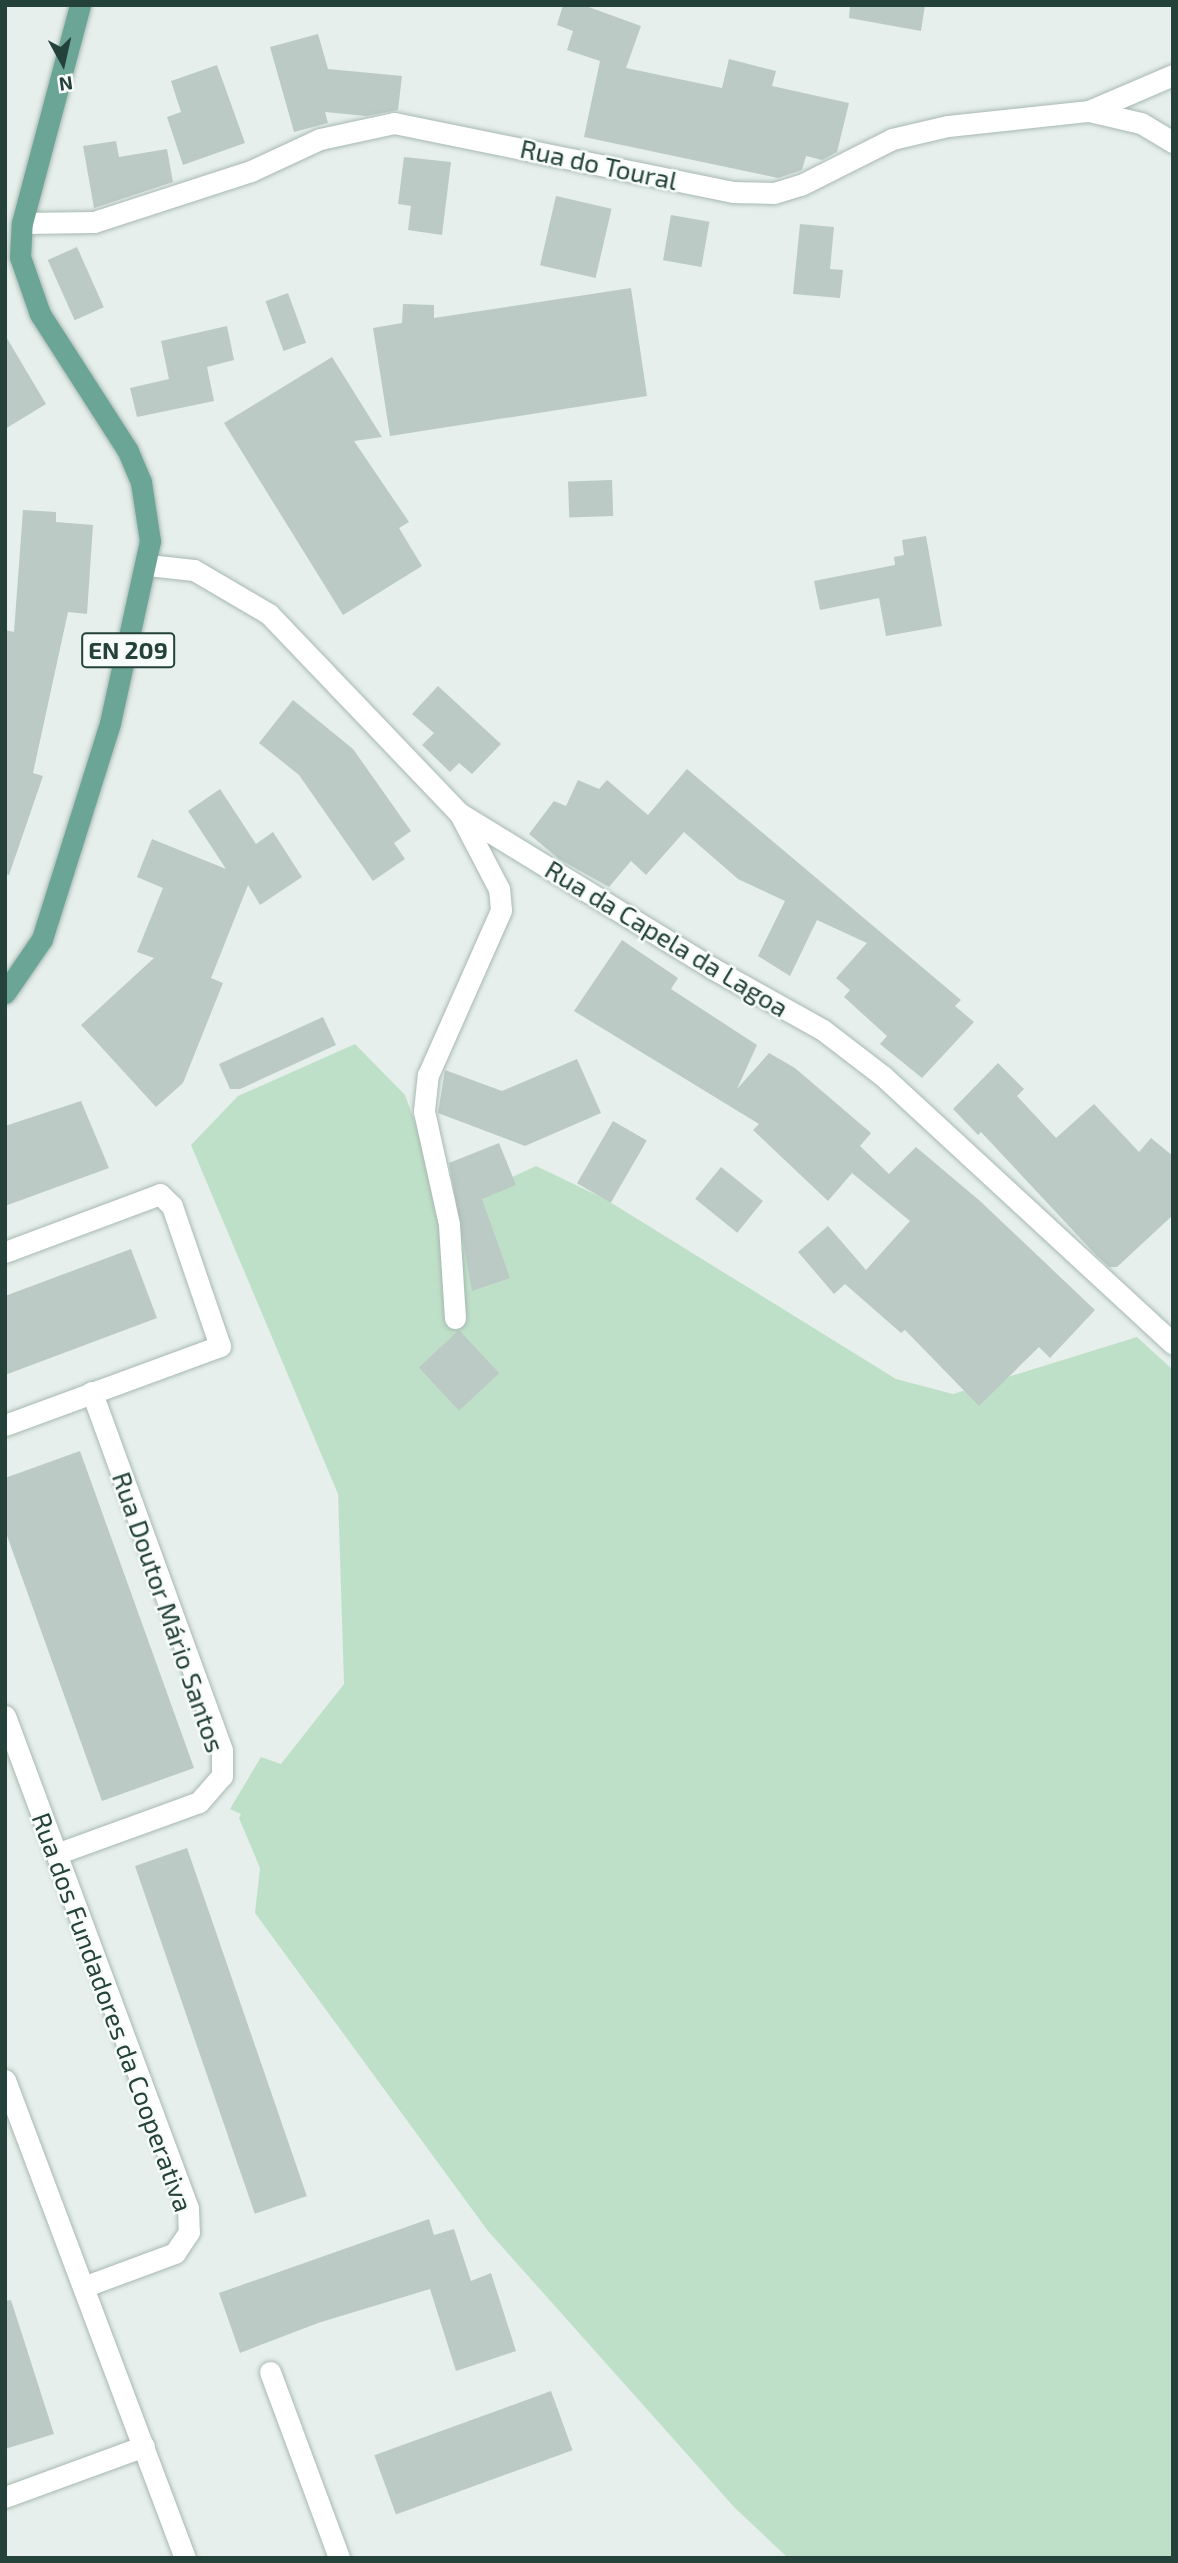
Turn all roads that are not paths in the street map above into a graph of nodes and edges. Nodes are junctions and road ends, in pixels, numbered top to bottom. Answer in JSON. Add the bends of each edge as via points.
{"nodes":[{"id":1,"x":80,"y":5,"type":"edge"},
{"id":2,"x":1173,"y":75,"type":"edge"},
{"id":3,"x":1088,"y":111,"type":"junction"},
{"id":4,"x":1173,"y":142,"type":"edge"},
{"id":5,"x":22,"y":223,"type":"junction"},
{"id":6,"x":13,"y":255,"type":"edge"},
{"id":7,"x":148,"y":565,"type":"junction"},
{"id":8,"x":459,"y":813,"type":"junction"},
{"id":9,"x":5,"y":993,"type":"edge"},
{"id":10,"x":5,"y":1252,"type":"edge"},
{"id":11,"x":455,"y":1318,"type":"dead end"},
{"id":12,"x":1173,"y":1344,"type":"edge"},
{"id":13,"x":92,"y":1392,"type":"junction"},
{"id":14,"x":5,"y":1424,"type":"edge"},
{"id":15,"x":5,"y":1716,"type":"edge"},
{"id":16,"x":56,"y":1854,"type":"junction"},
{"id":17,"x":5,"y":2080,"type":"edge"},
{"id":18,"x":83,"y":2287,"type":"junction"},
{"id":19,"x":270,"y":2372,"type":"dead end"},
{"id":20,"x":144,"y":2446,"type":"junction"},
{"id":21,"x":5,"y":2497,"type":"edge"},
{"id":22,"x":185,"y":2558,"type":"edge"},
{"id":23,"x":338,"y":2558,"type":"edge"}],
"edges":[{"from":1,"to":5,"type":"main road","number":"EN 209"},
{"from":2,"to":3,"type":"street","name":"Rua do Toural"},
{"from":3,"to":4,"type":"street","via":[[1141,123]]},
{"from":3,"to":5,"type":"street","name":"Rua do Toural","via":[[948,126],[892,139],[801,185],[774,192],[733,192],[394,123],[320,139],[251,172],[94,222]]},
{"from":5,"to":6,"type":"main road","number":"EN 209"},
{"from":6,"to":7,"type":"main road","number":"EN 209","via":[[40,314],[128,452],[141,482],[150,541]]},
{"from":7,"to":8,"type":"street","name":"Rua da Capela da Lagoa","via":[[194,570],[269,614]]},
{"from":7,"to":9,"type":"main road","number":"EN 209","via":[[110,723],[42,939]]},
{"from":8,"to":11,"type":"street","via":[[499,889],[501,910],[428,1075],[424,1111],[449,1224]]},
{"from":8,"to":12,"type":"street","name":"Rua da Capela da Lagoa","via":[[712,968],[823,1030],[883,1076]]},
{"from":10,"to":13,"type":"street","via":[[160,1194],[172,1206],[220,1346]]},
{"from":13,"to":14,"type":"street"},
{"from":13,"to":16,"type":"street","name":"Rua Doutor Mário Santos","via":[[222,1750],[222,1776],[199,1802]]},
{"from":15,"to":16,"type":"street","name":"Rua dos Fundadores da Cooperativa"},
{"from":16,"to":18,"type":"street","name":"Rua dos Fundadores da Cooperativa","via":[[188,2208],[189,2232],[175,2253]]},
{"from":17,"to":18,"type":"street"},
{"from":18,"to":20,"type":"street"},
{"from":19,"to":23,"type":"street"},
{"from":20,"to":21,"type":"street"},
{"from":20,"to":22,"type":"street"}]}
